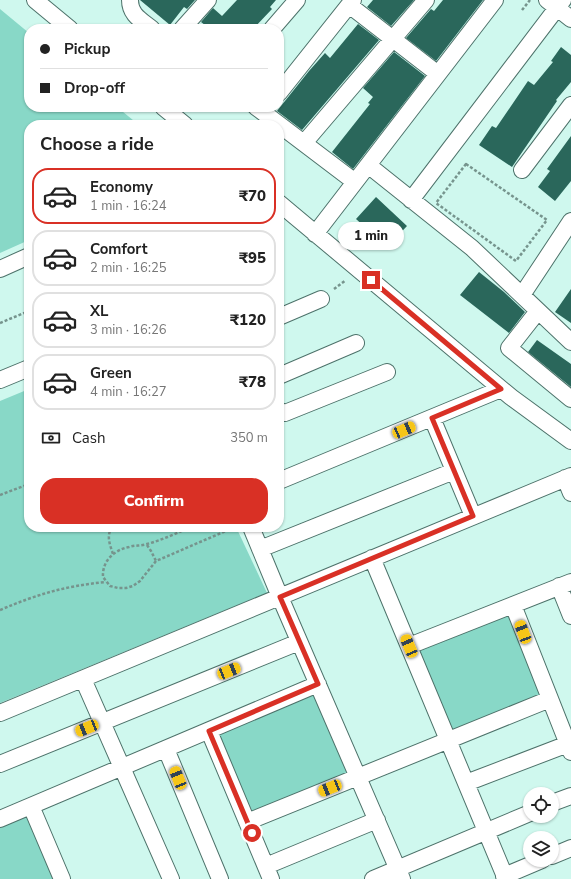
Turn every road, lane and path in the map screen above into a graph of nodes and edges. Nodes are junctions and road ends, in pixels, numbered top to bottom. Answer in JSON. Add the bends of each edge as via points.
{"nodes":[{"id":1,"x":35,"y":0,"type":"edge"},
{"id":2,"x":130,"y":0,"type":"edge"},
{"id":3,"x":208,"y":0,"type":"edge"},
{"id":4,"x":297,"y":0,"type":"edge"},
{"id":5,"x":426,"y":0,"type":"edge"},
{"id":6,"x":495,"y":0,"type":"edge"},
{"id":7,"x":530,"y":0,"type":"edge"},
{"id":8,"x":351,"y":3,"type":"edge"},
{"id":9,"x":556,"y":3,"type":"edge"},
{"id":10,"x":522,"y":10,"type":"dead end"},
{"id":11,"x":571,"y":19,"type":"edge"},
{"id":12,"x":64,"y":24,"type":"edge"},
{"id":13,"x":146,"y":24,"type":"edge"},
{"id":14,"x":186,"y":24,"type":"edge"},
{"id":15,"x":276,"y":24,"type":"edge"},
{"id":16,"x":392,"y":39,"type":"junction"},
{"id":17,"x":438,"y":74,"type":"junction"},
{"id":18,"x":284,"y":87,"type":"edge"},
{"id":19,"x":571,"y":105,"type":"edge"},
{"id":20,"x":169,"y":112,"type":"edge"},
{"id":21,"x":266,"y":112,"type":"edge"},
{"id":22,"x":179,"y":120,"type":"edge"},
{"id":23,"x":276,"y":120,"type":"edge"},
{"id":24,"x":284,"y":127,"type":"edge"},
{"id":25,"x":304,"y":143,"type":"junction"},
{"id":26,"x":368,"y":165,"type":"junction"},
{"id":27,"x":522,"y":170,"type":"dead end"},
{"id":28,"x":355,"y":182,"type":"junction"},
{"id":29,"x":411,"y":200,"type":"junction"},
{"id":30,"x":284,"y":210,"type":"edge"},
{"id":31,"x":570,"y":223,"type":"edge"},
{"id":32,"x":315,"y":234,"type":"junction"},
{"id":33,"x":481,"y":236,"type":"joint"},
{"id":34,"x":24,"y":258,"type":"edge"},
{"id":35,"x":0,"y":269,"type":"edge"},
{"id":36,"x":359,"y":270,"type":"junction"},
{"id":37,"x":522,"y":295,"type":"junction"},
{"id":38,"x":321,"y":299,"type":"joint"},
{"id":39,"x":538,"y":311,"type":"junction"},
{"id":40,"x":24,"y":313,"type":"edge"},
{"id":41,"x":284,"y":315,"type":"edge"},
{"id":42,"x":0,"y":323,"type":"edge"},
{"id":43,"x":571,"y":341,"type":"edge"},
{"id":44,"x":356,"y":343,"type":"dead end"},
{"id":45,"x":24,"y":370,"type":"edge"},
{"id":46,"x":387,"y":372,"type":"dead end"},
{"id":47,"x":284,"y":374,"type":"edge"},
{"id":48,"x":0,"y":380,"type":"edge"},
{"id":49,"x":501,"y":389,"type":"junction"},
{"id":50,"x":571,"y":399,"type":"edge"},
{"id":51,"x":284,"y":413,"type":"edge"},
{"id":52,"x":432,"y":418,"type":"junction"},
{"id":53,"x":571,"y":441,"type":"edge"},
{"id":54,"x":454,"y":471,"type":"junction"},
{"id":55,"x":284,"y":479,"type":"edge"},
{"id":56,"x":569,"y":482,"type":"edge"},
{"id":57,"x":24,"y":486,"type":"edge"},
{"id":58,"x":0,"y":495,"type":"edge"},
{"id":59,"x":473,"y":516,"type":"junction"},
{"id":60,"x":109,"y":532,"type":"edge"},
{"id":61,"x":178,"y":532,"type":"edge"},
{"id":62,"x":223,"y":532,"type":"edge"},
{"id":63,"x":253,"y":532,"type":"edge"},
{"id":64,"x":146,"y":545,"type":"junction"},
{"id":65,"x":260,"y":549,"type":"junction"},
{"id":66,"x":113,"y":554,"type":"junction"},
{"id":67,"x":372,"y":558,"type":"junction"},
{"id":68,"x":156,"y":561,"type":"junction"},
{"id":69,"x":106,"y":582,"type":"junction"},
{"id":70,"x":565,"y":584,"type":"edge"},
{"id":71,"x":280,"y":597,"type":"junction"},
{"id":72,"x":513,"y":605,"type":"junction"},
{"id":73,"x":0,"y":610,"type":"edge"},
{"id":74,"x":571,"y":616,"type":"edge"},
{"id":75,"x":299,"y":642,"type":"junction"},
{"id":76,"x":409,"y":646,"type":"junction"},
{"id":77,"x":83,"y":679,"type":"junction"},
{"id":78,"x":318,"y":684,"type":"junction"},
{"id":79,"x":550,"y":699,"type":"junction"},
{"id":80,"x":0,"y":714,"type":"edge"},
{"id":81,"x":102,"y":722,"type":"junction"},
{"id":82,"x":209,"y":731,"type":"junction"},
{"id":83,"x":448,"y":741,"type":"junction"},
{"id":84,"x":569,"y":748,"type":"edge"},
{"id":85,"x":166,"y":749,"type":"junction"},
{"id":86,"x":0,"y":764,"type":"edge"},
{"id":87,"x":122,"y":768,"type":"junction"},
{"id":88,"x":358,"y":777,"type":"junction"},
{"id":89,"x":466,"y":783,"type":"junction"},
{"id":90,"x":571,"y":796,"type":"edge"},
{"id":91,"x":559,"y":801,"type":"edge"},
{"id":92,"x":31,"y":806,"type":"junction"},
{"id":93,"x":523,"y":816,"type":"edge"},
{"id":94,"x":0,"y":818,"type":"edge"},
{"id":95,"x":377,"y":820,"type":"junction"},
{"id":96,"x":247,"y":822,"type":"junction"},
{"id":97,"x":486,"y":831,"type":"junction"},
{"id":98,"x":571,"y":848,"type":"edge"},
{"id":99,"x":559,"y":853,"type":"edge"},
{"id":100,"x":527,"y":867,"type":"edge"},
{"id":101,"x":268,"y":873,"type":"edge"},
{"id":102,"x":400,"y":874,"type":"edge"},
{"id":103,"x":505,"y":877,"type":"edge"},
{"id":104,"x":62,"y":879,"type":"edge"},
{"id":105,"x":171,"y":879,"type":"edge"},
{"id":106,"x":220,"y":879,"type":"edge"},
{"id":107,"x":373,"y":879,"type":"edge"}],
"edges":[{"from":1,"to":12,"type":"street"},
{"from":2,"to":13,"type":"street","via":[[132,13]]},
{"from":3,"to":14,"type":"street"},
{"from":4,"to":15,"type":"street"},
{"from":5,"to":16,"type":"street"},
{"from":6,"to":17,"type":"street"},
{"from":7,"to":10,"type":"path"},
{"from":8,"to":16,"type":"street"},
{"from":8,"to":18,"type":"street"},
{"from":9,"to":11,"type":"street"},
{"from":9,"to":29,"type":"street"},
{"from":16,"to":17,"type":"street"},
{"from":16,"to":25,"type":"street"},
{"from":17,"to":26,"type":"street"},
{"from":19,"to":27,"type":"street"},
{"from":20,"to":22,"type":"street"},
{"from":21,"to":23,"type":"street"},
{"from":24,"to":25,"type":"street"},
{"from":25,"to":28,"type":"street"},
{"from":26,"to":28,"type":"street"},
{"from":26,"to":29,"type":"street"},
{"from":28,"to":32,"type":"street"},
{"from":29,"to":37,"type":"street","via":[[472,248]]},
{"from":30,"to":32,"type":"street"},
{"from":31,"to":37,"type":"street"},
{"from":32,"to":36,"type":"street"},
{"from":33,"to":33,"type":"path","via":[[436,203],[466,164],[547,220],[516,261]]},
{"from":34,"to":35,"type":"street"},
{"from":36,"to":38,"type":"path"},
{"from":36,"to":49,"type":"street"},
{"from":37,"to":39,"type":"street"},
{"from":38,"to":41,"type":"street"},
{"from":39,"to":43,"type":"street"},
{"from":39,"to":50,"type":"street","via":[[509,348]]},
{"from":40,"to":42,"type":"path"},
{"from":44,"to":47,"type":"street"},
{"from":45,"to":48,"type":"street"},
{"from":46,"to":51,"type":"street"},
{"from":49,"to":52,"type":"street"},
{"from":49,"to":53,"type":"street"},
{"from":52,"to":54,"type":"street"},
{"from":52,"to":55,"type":"street"},
{"from":54,"to":59,"type":"street"},
{"from":54,"to":65,"type":"street"},
{"from":56,"to":59,"type":"street"},
{"from":57,"to":58,"type":"path"},
{"from":59,"to":67,"type":"street"},
{"from":60,"to":66,"type":"path"},
{"from":61,"to":64,"type":"path"},
{"from":62,"to":68,"type":"path"},
{"from":63,"to":65,"type":"street"},
{"from":64,"to":66,"type":"path","via":[[118,550]]},
{"from":64,"to":68,"type":"path"},
{"from":65,"to":71,"type":"street"},
{"from":66,"to":69,"type":"path","via":[[104,566],[103,577]]},
{"from":67,"to":71,"type":"street"},
{"from":67,"to":76,"type":"street"},
{"from":68,"to":69,"type":"path","via":[[133,586],[118,588]]},
{"from":69,"to":73,"type":"path","via":[[61,588]]},
{"from":70,"to":72,"type":"street"},
{"from":70,"to":74,"type":"street"},
{"from":71,"to":75,"type":"street"},
{"from":71,"to":77,"type":"street"},
{"from":72,"to":76,"type":"street"},
{"from":72,"to":79,"type":"street"},
{"from":75,"to":78,"type":"street"},
{"from":75,"to":81,"type":"street"},
{"from":76,"to":83,"type":"street"},
{"from":77,"to":80,"type":"street"},
{"from":77,"to":81,"type":"street"},
{"from":78,"to":82,"type":"street"},
{"from":78,"to":88,"type":"street"},
{"from":79,"to":83,"type":"street"},
{"from":79,"to":84,"type":"street"},
{"from":81,"to":86,"type":"street"},
{"from":81,"to":87,"type":"street"},
{"from":82,"to":85,"type":"street"},
{"from":82,"to":96,"type":"street"},
{"from":83,"to":88,"type":"street"},
{"from":83,"to":89,"type":"street"},
{"from":84,"to":89,"type":"street"},
{"from":85,"to":87,"type":"street"},
{"from":85,"to":106,"type":"street"},
{"from":87,"to":92,"type":"street"},
{"from":87,"to":105,"type":"street"},
{"from":88,"to":95,"type":"street"},
{"from":88,"to":96,"type":"street"},
{"from":89,"to":97,"type":"street"},
{"from":90,"to":91,"type":"street"},
{"from":92,"to":94,"type":"street"},
{"from":92,"to":104,"type":"street"},
{"from":93,"to":97,"type":"street"},
{"from":95,"to":101,"type":"street"},
{"from":95,"to":102,"type":"street"},
{"from":96,"to":101,"type":"street"},
{"from":97,"to":102,"type":"street"},
{"from":97,"to":103,"type":"street"},
{"from":98,"to":99,"type":"street"},
{"from":100,"to":103,"type":"street"},
{"from":102,"to":107,"type":"street"}]}
